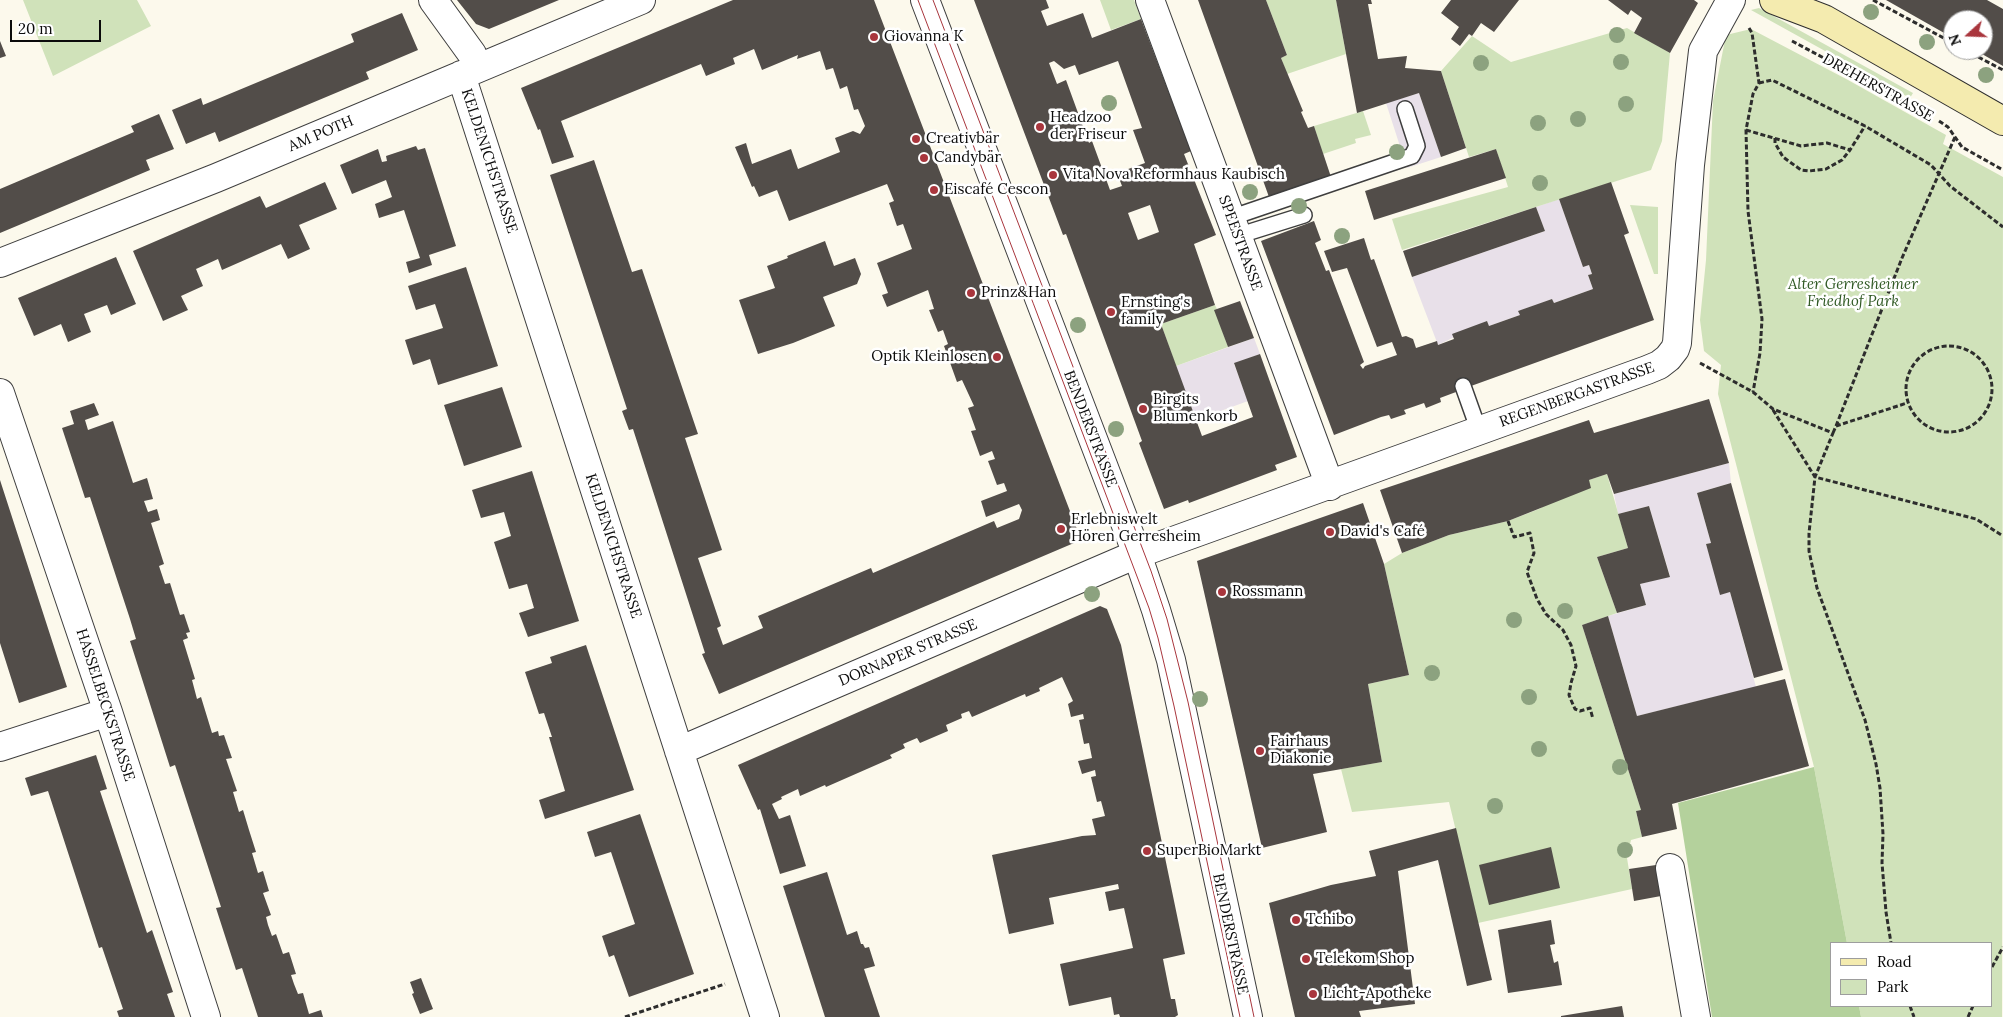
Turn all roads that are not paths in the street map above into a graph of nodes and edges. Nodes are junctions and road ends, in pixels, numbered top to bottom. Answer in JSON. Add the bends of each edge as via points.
{"nodes":[{"id":1,"x":433,"y":0,"type":"edge"},
{"id":2,"x":641,"y":0,"type":"edge"},
{"id":3,"x":925,"y":0,"type":"edge"},
{"id":4,"x":1150,"y":0,"type":"edge"},
{"id":5,"x":1731,"y":0,"type":"edge"},
{"id":6,"x":1774,"y":0,"type":"edge"},
{"id":7,"x":1798,"y":0,"type":"edge"},
{"id":8,"x":1824,"y":20,"type":"junction"},
{"id":9,"x":470,"y":72,"type":"junction"},
{"id":10,"x":1405,"y":109,"type":"dead end"},
{"id":11,"x":2003,"y":120,"type":"edge"},
{"id":12,"x":1304,"y":215,"type":"dead end"},
{"id":13,"x":1234,"y":227,"type":"junction"},
{"id":14,"x":0,"y":263,"type":"edge"},
{"id":15,"x":1463,"y":386,"type":"dead end"},
{"id":16,"x":0,"y":393,"type":"edge"},
{"id":17,"x":1479,"y":431,"type":"junction"},
{"id":18,"x":1330,"y":486,"type":"junction"},
{"id":19,"x":1137,"y":554,"type":"junction"},
{"id":20,"x":108,"y":712,"type":"junction"},
{"id":21,"x":0,"y":747,"type":"edge"},
{"id":22,"x":679,"y":751,"type":"junction"},
{"id":23,"x":1670,"y":868,"type":"dead end"},
{"id":24,"x":206,"y":1017,"type":"edge"},
{"id":25,"x":765,"y":1017,"type":"edge"},
{"id":26,"x":1248,"y":1017,"type":"edge"},
{"id":27,"x":1696,"y":1017,"type":"edge"}],
"edges":[{"from":1,"to":9,"type":"street","name":"KELDENICHSTRASSE","via":[[472,54]]},
{"from":2,"to":9,"type":"street","name":"AM POTH"},
{"from":3,"to":19,"type":"street","name":"BENDERSTRASSE"},
{"from":4,"to":13,"type":"street","name":"SPEESTRASSE"},
{"from":5,"to":17,"type":"street","name":"REGENBERGASTRASSE","via":[[1703,52],[1675,349],[1659,365]]},
{"from":6,"to":8,"type":"main road"},
{"from":7,"to":8,"type":"main road"},
{"from":8,"to":11,"type":"main road"},
{"from":9,"to":14,"type":"street","name":"AM POTH","via":[[216,178]]},
{"from":9,"to":22,"type":"street","name":"KELDENICHSTRASSE"},
{"from":10,"to":13,"type":"lane","via":[[1417,146],[1412,156]]},
{"from":12,"to":13,"type":"lane"},
{"from":13,"to":18,"type":"street","name":"SPEESTRASSE"},
{"from":15,"to":17,"type":"lane"},
{"from":16,"to":20,"type":"street","name":"HASSELBECKSTRASSE"},
{"from":17,"to":18,"type":"street","name":"REGENBERGASTRASSE"},
{"from":18,"to":19,"type":"street","name":"REGENBERGASTRASSE"},
{"from":19,"to":22,"type":"street","name":"DORNAPER STRASSE"},
{"from":19,"to":26,"type":"street","name":"BENDERSTRASSE","via":[[1171,660]]},
{"from":20,"to":21,"type":"street"},
{"from":20,"to":24,"type":"street","name":"HASSELBECKSTRASSE"},
{"from":22,"to":25,"type":"street","name":"KELDENICHSTRASSE"},
{"from":23,"to":27,"type":"street"}]}
